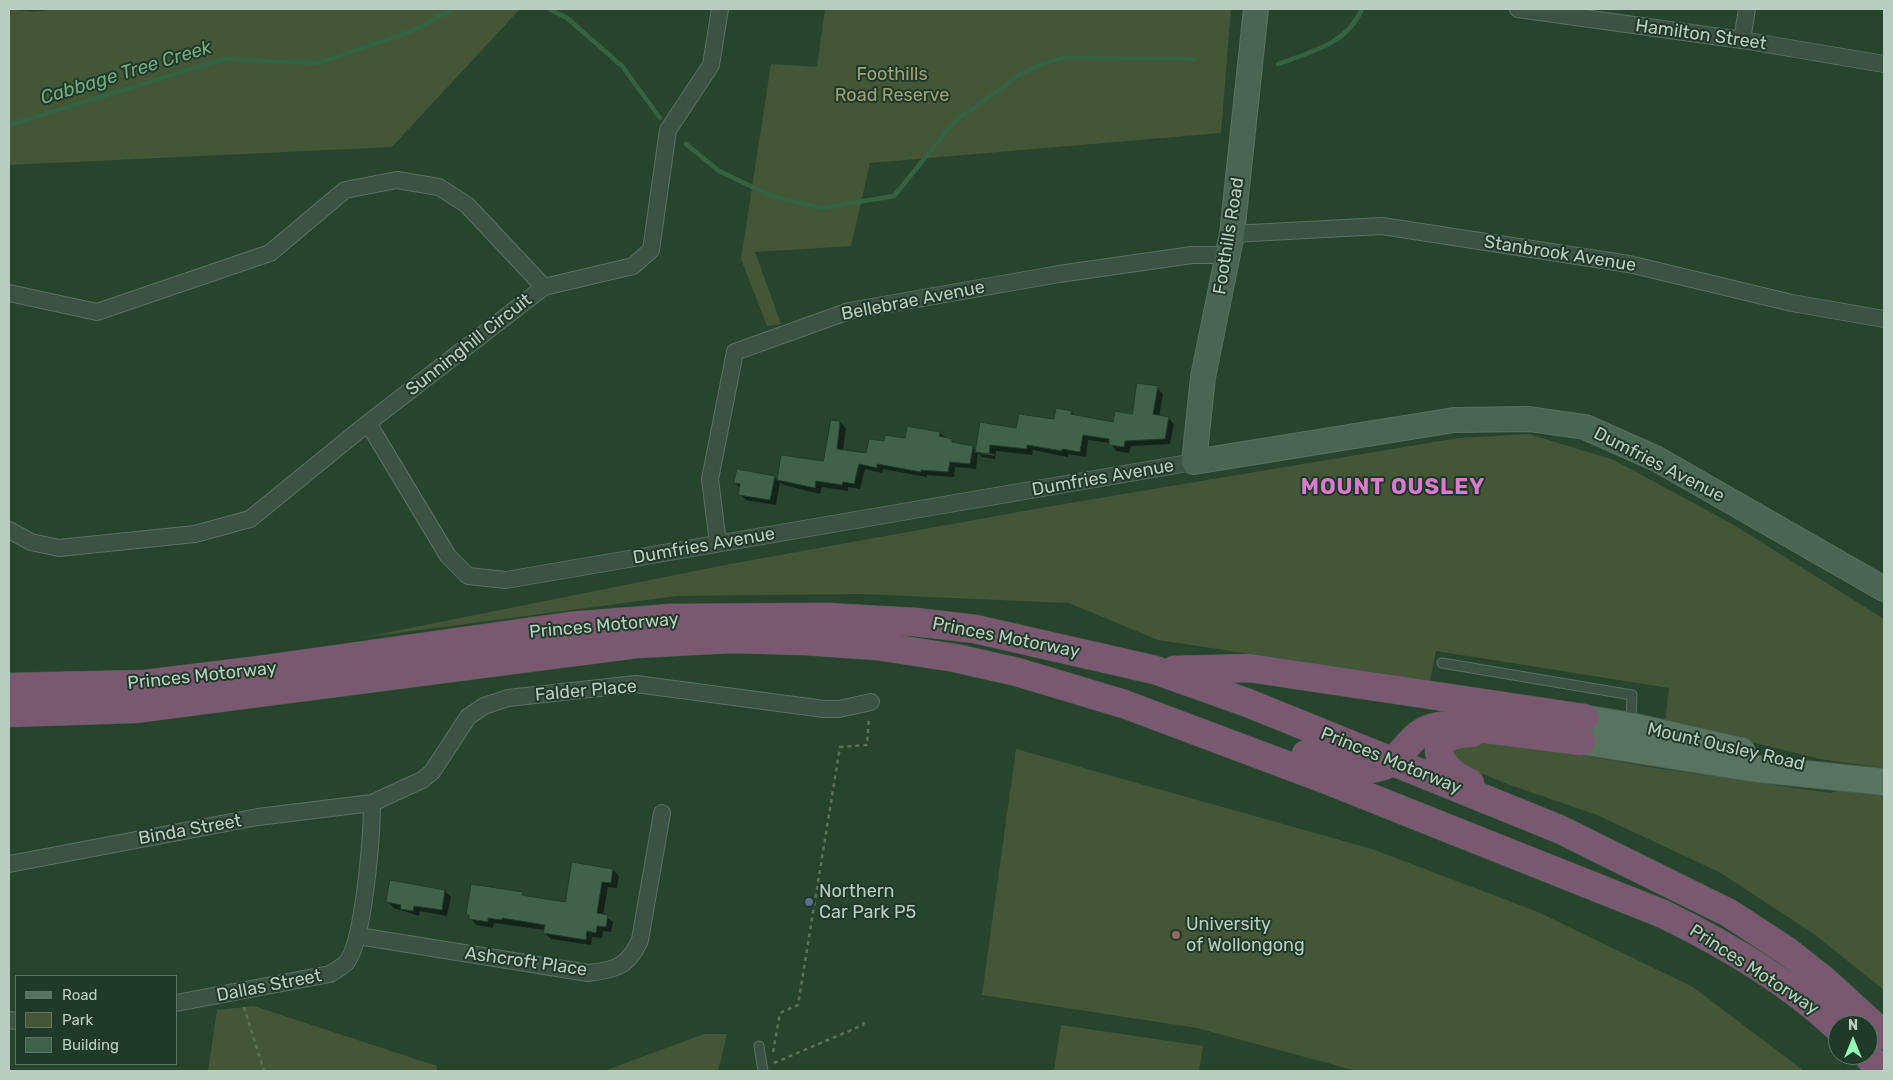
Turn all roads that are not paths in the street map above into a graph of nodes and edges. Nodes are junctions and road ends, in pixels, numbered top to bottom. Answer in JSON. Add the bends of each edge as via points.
{"nodes":[{"id":1,"x":720,"y":9,"type":"edge"},
{"id":2,"x":1256,"y":9,"type":"edge"},
{"id":3,"x":1518,"y":9,"type":"edge"},
{"id":4,"x":1747,"y":9,"type":"edge"},
{"id":5,"x":1742,"y":40,"type":"junction"},
{"id":6,"x":1884,"y":64,"type":"edge"},
{"id":7,"x":1230,"y":244,"type":"junction"},
{"id":8,"x":544,"y":287,"type":"junction"},
{"id":9,"x":9,"y":293,"type":"edge"},
{"id":10,"x":1884,"y":319,"type":"edge"},
{"id":11,"x":368,"y":423,"type":"junction"},
{"id":12,"x":1194,"y":462,"type":"junction"},
{"id":13,"x":9,"y":530,"type":"edge"},
{"id":14,"x":718,"y":543,"type":"junction"},
{"id":15,"x":1884,"y":589,"type":"edge"},
{"id":16,"x":877,"y":646,"type":"junction"},
{"id":17,"x":1442,"y":663,"type":"dead end"},
{"id":18,"x":1155,"y":670,"type":"junction"},
{"id":19,"x":9,"y":687,"type":"edge"},
{"id":20,"x":871,"y":702,"type":"road end"},
{"id":21,"x":9,"y":713,"type":"edge"},
{"id":22,"x":1582,"y":729,"type":"junction"},
{"id":23,"x":1629,"y":737,"type":"junction"},
{"id":24,"x":1391,"y":763,"type":"junction"},
{"id":25,"x":1876,"y":781,"type":"edge"},
{"id":26,"x":372,"y":803,"type":"junction"},
{"id":27,"x":662,"y":813,"type":"dead end"},
{"id":28,"x":9,"y":864,"type":"edge"},
{"id":29,"x":358,"y":936,"type":"junction"},
{"id":30,"x":1787,"y":951,"type":"junction"},
{"id":31,"x":178,"y":1003,"type":"edge"},
{"id":32,"x":1828,"y":1020,"type":"edge"},
{"id":33,"x":1884,"y":1035,"type":"edge"},
{"id":34,"x":760,"y":1046,"type":"dead end"},
{"id":35,"x":763,"y":1071,"type":"edge"}],
"edges":[{"from":1,"to":8,"type":"street","via":[[711,65],[668,130],[651,250],[633,266]]},
{"from":2,"to":7,"type":"street","name":"Foothills Road"},
{"from":3,"to":5,"type":"street","name":"Hamilton Street"},
{"from":4,"to":5,"type":"street"},
{"from":5,"to":6,"type":"street","name":"Hamilton Street"},
{"from":7,"to":10,"type":"street","name":"Stanbrook Avenue","via":[[1382,226],[1629,264],[1792,303]]},
{"from":7,"to":12,"type":"street","name":"Foothills Road","via":[[1203,377]]},
{"from":7,"to":14,"type":"street","name":"Bellebrae Avenue","via":[[1192,255],[1059,274],[848,311],[735,352],[710,479]]},
{"from":8,"to":9,"type":"street","name":"Sunninghill Circuit","via":[[467,205],[439,187],[397,180],[345,190],[270,253],[97,312]]},
{"from":8,"to":11,"type":"street","name":"Sunninghill Circuit"},
{"from":11,"to":13,"type":"street","name":"Sunninghill Circuit","via":[[250,518],[196,534],[59,548],[31,542]]},
{"from":11,"to":14,"type":"street","name":"Dumfries Avenue","via":[[448,556],[468,576],[506,580]]},
{"from":12,"to":14,"type":"street","name":"Dumfries Avenue"},
{"from":12,"to":15,"type":"street","name":"Dumfries Avenue","via":[[1454,420],[1529,419],[1586,427],[1657,460]]},
{"from":16,"to":21,"type":"highway","name":"Princes Motorway","via":[[731,639],[636,644],[134,709]]},
{"from":16,"to":24,"type":"highway","via":[[966,652],[1001,659],[1150,699],[1341,766],[1368,769]]},
{"from":16,"to":32,"type":"highway","name":"Princes Motorway","via":[[1017,672],[1124,704],[1590,883],[1699,932],[1783,985]]},
{"from":17,"to":23,"type":"lane","via":[[1632,695]]},
{"from":18,"to":19,"type":"highway","name":"Princes Motorway","via":[[1019,637],[915,622],[828,617],[671,618],[570,626],[145,684]]},
{"from":18,"to":22,"type":"highway","via":[[1249,668]]},
{"from":18,"to":24,"type":"highway","name":"Princes Motorway","via":[[1248,703]]},
{"from":20,"to":26,"type":"street","name":"Falder Place","via":[[824,709],[636,684],[508,698],[484,706],[468,717],[432,772],[422,780]]},
{"from":22,"to":23,"type":"main road","name":"Mount Ousley Road"},
{"from":22,"to":24,"type":"highway","via":[[1442,725],[1417,736]]},
{"from":22,"to":30,"type":"highway","via":[[1536,740],[1463,733],[1442,742],[1439,753],[1442,764],[1459,778],[1688,878],[1727,902]]},
{"from":23,"to":25,"type":"main road","name":"Mount Ousley Road","via":[[1749,768]]},
{"from":24,"to":30,"type":"highway","name":"Princes Motorway","via":[[1559,830],[1729,913]]},
{"from":26,"to":28,"type":"street","name":"Binda Street","via":[[258,817]]},
{"from":26,"to":29,"type":"street","name":"Dallas Street"},
{"from":27,"to":29,"type":"street","name":"Ashcroft Place","via":[[640,940],[634,954],[623,965],[608,971],[588,973]]},
{"from":29,"to":31,"type":"street","name":"Dallas Street","via":[[347,962],[330,974]]},
{"from":30,"to":33,"type":"highway","name":"Princes Motorway"},
{"from":34,"to":35,"type":"lane"}]}
